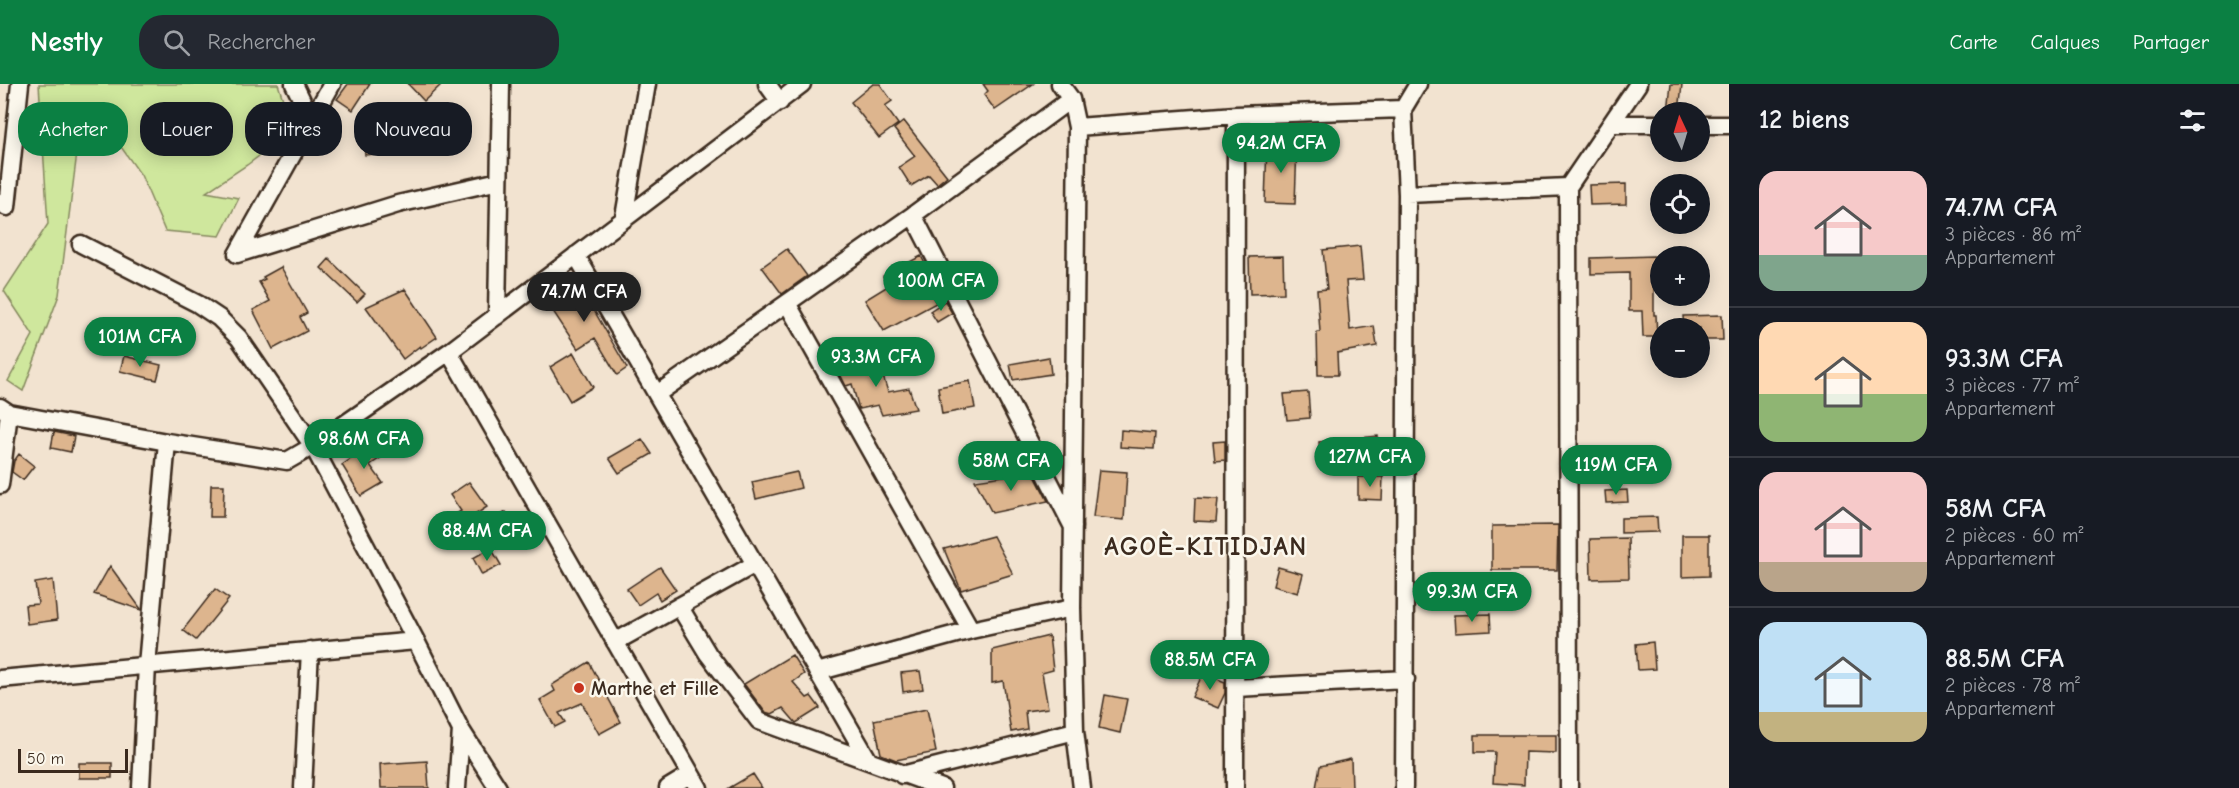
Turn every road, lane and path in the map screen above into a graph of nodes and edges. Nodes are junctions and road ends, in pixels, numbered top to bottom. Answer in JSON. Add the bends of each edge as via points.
{"nodes":[{"id":1,"x":20,"y":84,"type":"edge"},
{"id":2,"x":294,"y":84,"type":"edge"},
{"id":3,"x":332,"y":84,"type":"edge"},
{"id":4,"x":501,"y":84,"type":"edge"},
{"id":5,"x":647,"y":84,"type":"edge"},
{"id":6,"x":767,"y":84,"type":"edge"},
{"id":7,"x":802,"y":84,"type":"edge"},
{"id":8,"x":1060,"y":84,"type":"edge"},
{"id":9,"x":1418,"y":84,"type":"edge"},
{"id":10,"x":1638,"y":84,"type":"edge"},
{"id":11,"x":1071,"y":99,"type":"junction"},
{"id":12,"x":303,"y":102,"type":"edge"},
{"id":13,"x":322,"y":102,"type":"edge"},
{"id":14,"x":780,"y":102,"type":"junction"},
{"id":15,"x":1403,"y":109,"type":"junction"},
{"id":16,"x":1236,"y":115,"type":"junction"},
{"id":17,"x":1612,"y":124,"type":"junction"},
{"id":18,"x":1650,"y":124,"type":"edge"},
{"id":19,"x":1710,"y":125,"type":"edge"},
{"id":20,"x":1729,"y":125,"type":"edge"},
{"id":21,"x":1077,"y":127,"type":"junction"},
{"id":22,"x":292,"y":156,"type":"edge"},
{"id":23,"x":499,"y":181,"type":"junction"},
{"id":24,"x":1568,"y":187,"type":"junction"},
{"id":25,"x":1407,"y":194,"type":"junction"},
{"id":26,"x":0,"y":203,"type":"edge"},
{"id":27,"x":913,"y":215,"type":"junction"},
{"id":28,"x":624,"y":217,"type":"junction"},
{"id":29,"x":81,"y":244,"type":"dead end"},
{"id":30,"x":576,"y":255,"type":"junction"},
{"id":31,"x":787,"y":303,"type":"junction"},
{"id":32,"x":497,"y":316,"type":"junction"},
{"id":33,"x":448,"y":352,"type":"junction"},
{"id":34,"x":657,"y":394,"type":"junction"},
{"id":35,"x":4,"y":410,"type":"edge"},
{"id":36,"x":166,"y":442,"type":"junction"},
{"id":37,"x":313,"y":446,"type":"junction"},
{"id":38,"x":0,"y":485,"type":"edge"},
{"id":39,"x":1074,"y":529,"type":"junction"},
{"id":40,"x":755,"y":564,"type":"junction"},
{"id":41,"x":679,"y":606,"type":"junction"},
{"id":42,"x":1072,"y":608,"type":"junction"},
{"id":43,"x":971,"y":630,"type":"junction"},
{"id":44,"x":416,"y":641,"type":"junction"},
{"id":45,"x":615,"y":642,"type":"junction"},
{"id":46,"x":310,"y":650,"type":"junction"},
{"id":47,"x":147,"y":665,"type":"junction"},
{"id":48,"x":817,"y":672,"type":"junction"},
{"id":49,"x":0,"y":679,"type":"edge"},
{"id":50,"x":1406,"y":679,"type":"junction"},
{"id":51,"x":1236,"y":688,"type":"junction"},
{"id":52,"x":461,"y":730,"type":"junction"},
{"id":53,"x":1076,"y":731,"type":"junction"},
{"id":54,"x":868,"y":761,"type":"junction"},
{"id":55,"x":902,"y":775,"type":"junction"},
{"id":56,"x":695,"y":781,"type":"edge"},
{"id":57,"x":141,"y":788,"type":"edge"},
{"id":58,"x":303,"y":788,"type":"edge"},
{"id":59,"x":457,"y":788,"type":"edge"},
{"id":60,"x":498,"y":788,"type":"edge"},
{"id":61,"x":669,"y":788,"type":"edge"},
{"id":62,"x":942,"y":788,"type":"edge"},
{"id":63,"x":1082,"y":788,"type":"edge"},
{"id":64,"x":1235,"y":788,"type":"edge"},
{"id":65,"x":1404,"y":788,"type":"edge"},
{"id":66,"x":1569,"y":788,"type":"edge"}],
"edges":[{"from":1,"to":26,"type":"street","via":[[7,207]]},
{"from":2,"to":12,"type":"street"},
{"from":3,"to":13,"type":"street"},
{"from":4,"to":23,"type":"street"},
{"from":5,"to":28,"type":"street"},
{"from":6,"to":14,"type":"street"},
{"from":7,"to":14,"type":"street"},
{"from":8,"to":11,"type":"street"},
{"from":9,"to":15,"type":"street"},
{"from":10,"to":17,"type":"street"},
{"from":11,"to":21,"type":"street"},
{"from":11,"to":27,"type":"street"},
{"from":14,"to":28,"type":"street"},
{"from":15,"to":16,"type":"street"},
{"from":15,"to":25,"type":"street"},
{"from":16,"to":21,"type":"street"},
{"from":16,"to":51,"type":"street"},
{"from":17,"to":18,"type":"street"},
{"from":17,"to":24,"type":"street"},
{"from":19,"to":20,"type":"street"},
{"from":21,"to":39,"type":"street"},
{"from":22,"to":23,"type":"street","via":[[237,254],[398,204]]},
{"from":23,"to":32,"type":"street"},
{"from":24,"to":25,"type":"street"},
{"from":24,"to":66,"type":"street"},
{"from":25,"to":50,"type":"street"},
{"from":27,"to":31,"type":"street"},
{"from":27,"to":39,"type":"street"},
{"from":28,"to":30,"type":"street"},
{"from":29,"to":37,"type":"street","via":[[219,318],[239,338]]},
{"from":30,"to":32,"type":"street"},
{"from":30,"to":34,"type":"street"},
{"from":31,"to":34,"type":"street"},
{"from":31,"to":43,"type":"street"},
{"from":32,"to":33,"type":"street"},
{"from":33,"to":37,"type":"street"},
{"from":33,"to":45,"type":"street"},
{"from":34,"to":40,"type":"street"},
{"from":35,"to":36,"type":"street"},
{"from":35,"to":38,"type":"street"},
{"from":36,"to":37,"type":"street","via":[[287,461]]},
{"from":36,"to":47,"type":"street"},
{"from":37,"to":44,"type":"street"},
{"from":39,"to":42,"type":"street"},
{"from":40,"to":41,"type":"street"},
{"from":40,"to":48,"type":"street"},
{"from":41,"to":45,"type":"street"},
{"from":41,"to":54,"type":"street","via":[[708,654],[759,721]]},
{"from":42,"to":43,"type":"street"},
{"from":42,"to":53,"type":"street"},
{"from":43,"to":48,"type":"street"},
{"from":44,"to":46,"type":"street"},
{"from":44,"to":52,"type":"street"},
{"from":45,"to":56,"type":"street"},
{"from":46,"to":47,"type":"street"},
{"from":46,"to":58,"type":"street"},
{"from":47,"to":49,"type":"street"},
{"from":47,"to":57,"type":"street"},
{"from":48,"to":54,"type":"street"},
{"from":50,"to":51,"type":"street"},
{"from":50,"to":65,"type":"street"},
{"from":51,"to":64,"type":"street"},
{"from":52,"to":59,"type":"street"},
{"from":52,"to":60,"type":"street"},
{"from":53,"to":55,"type":"street"},
{"from":53,"to":63,"type":"street"},
{"from":54,"to":55,"type":"street"},
{"from":55,"to":62,"type":"street"},
{"from":56,"to":61,"type":"street"}]}
